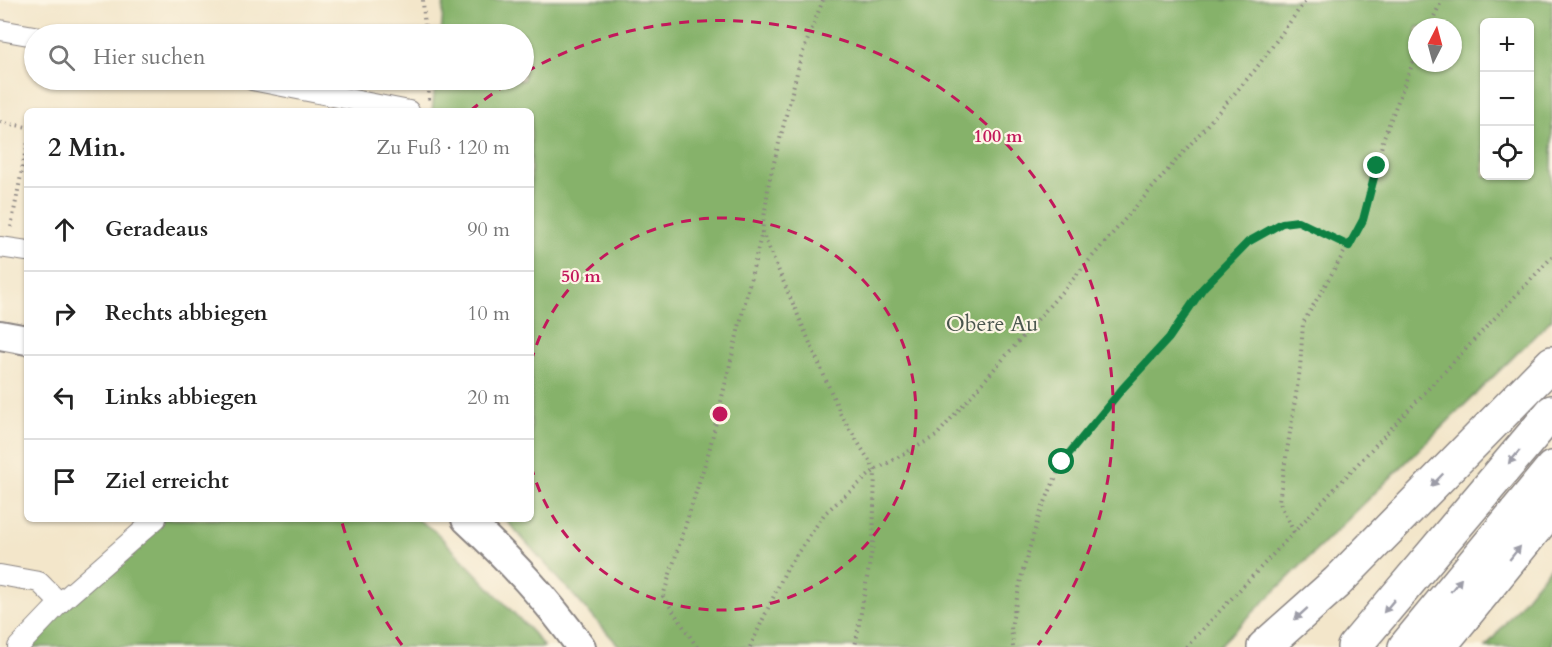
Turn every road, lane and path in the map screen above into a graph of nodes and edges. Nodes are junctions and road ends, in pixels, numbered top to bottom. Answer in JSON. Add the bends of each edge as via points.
{"nodes":[{"id":1,"x":423,"y":0,"type":"edge"},
{"id":2,"x":823,"y":0,"type":"edge"},
{"id":3,"x":1305,"y":0,"type":"edge"},
{"id":4,"x":1442,"y":0,"type":"edge"},
{"id":5,"x":1433,"y":18,"type":"edge"},
{"id":6,"x":424,"y":24,"type":"edge"},
{"id":7,"x":0,"y":30,"type":"edge"},
{"id":8,"x":24,"y":34,"type":"edge"},
{"id":9,"x":1409,"y":72,"type":"edge"},
{"id":10,"x":303,"y":90,"type":"edge"},
{"id":11,"x":394,"y":108,"type":"edge"},
{"id":12,"x":0,"y":122,"type":"edge"},
{"id":13,"x":24,"y":126,"type":"edge"},
{"id":14,"x":24,"y":157,"type":"edge"},
{"id":15,"x":762,"y":232,"type":"junction"},
{"id":16,"x":1349,"y":246,"type":"junction"},
{"id":17,"x":3,"y":247,"type":"edge"},
{"id":18,"x":24,"y":250,"type":"edge"},
{"id":19,"x":1552,"y":257,"type":"edge"},
{"id":20,"x":0,"y":334,"type":"edge"},
{"id":21,"x":24,"y":339,"type":"edge"},
{"id":22,"x":0,"y":344,"type":"edge"},
{"id":23,"x":24,"y":347,"type":"edge"},
{"id":24,"x":1552,"y":363,"type":"edge"},
{"id":25,"x":1552,"y":412,"type":"edge"},
{"id":26,"x":1552,"y":468,"type":"edge"},
{"id":27,"x":875,"y":470,"type":"junction"},
{"id":28,"x":1552,"y":508,"type":"edge"},
{"id":29,"x":153,"y":522,"type":"edge"},
{"id":30,"x":469,"y":522,"type":"edge"},
{"id":31,"x":1294,"y":532,"type":"junction"},
{"id":32,"x":0,"y":575,"type":"edge"},
{"id":33,"x":60,"y":603,"type":"junction"},
{"id":34,"x":554,"y":610,"type":"junction"},
{"id":35,"x":18,"y":647,"type":"edge"},
{"id":36,"x":576,"y":647,"type":"edge"},
{"id":37,"x":581,"y":647,"type":"edge"},
{"id":38,"x":697,"y":647,"type":"edge"},
{"id":39,"x":750,"y":647,"type":"edge"},
{"id":40,"x":855,"y":647,"type":"edge"},
{"id":41,"x":1013,"y":647,"type":"edge"},
{"id":42,"x":1186,"y":647,"type":"edge"},
{"id":43,"x":1264,"y":647,"type":"edge"},
{"id":44,"x":1354,"y":647,"type":"edge"},
{"id":45,"x":1406,"y":647,"type":"edge"},
{"id":46,"x":1439,"y":647,"type":"edge"}],
"edges":[{"from":1,"to":6,"type":"path"},
{"from":2,"to":15,"type":"path","via":[[801,57],[769,182]]},
{"from":3,"to":27,"type":"path","via":[[1255,70],[936,436]]},
{"from":4,"to":5,"type":"path"},
{"from":7,"to":8,"type":"street"},
{"from":9,"to":16,"type":"path","via":[[1384,137],[1363,220]]},
{"from":10,"to":11,"type":"street"},
{"from":12,"to":13,"type":"path"},
{"from":14,"to":17,"type":"path"},
{"from":15,"to":27,"type":"path","via":[[841,415]]},
{"from":15,"to":38,"type":"path","via":[[709,451],[663,596]]},
{"from":16,"to":31,"type":"path","via":[[1303,323],[1300,369],[1279,501]]},
{"from":16,"to":41,"type":"path","via":[[1298,221],[1282,223],[1248,242],[1203,288],[1169,338],[1062,462],[1038,519],[1022,574],[1011,627]]},
{"from":17,"to":18,"type":"street"},
{"from":19,"to":31,"type":"path"},
{"from":20,"to":21,"type":"main road"},
{"from":22,"to":23,"type":"main road"},
{"from":24,"to":43,"type":"highway","one_way":true,"via":[[1337,582]]},
{"from":25,"to":44,"type":"highway","one_way":true},
{"from":45,"to":26,"type":"highway","one_way":true},
{"from":27,"to":39,"type":"path","via":[[825,513],[786,570]]},
{"from":27,"to":40,"type":"path","via":[[873,544]]},
{"from":46,"to":28,"type":"highway","one_way":true},
{"from":29,"to":33,"type":"street"},
{"from":30,"to":34,"type":"main road","via":[[510,560]]},
{"from":31,"to":42,"type":"path"},
{"from":32,"to":33,"type":"street","via":[[39,582]]},
{"from":33,"to":35,"type":"street"},
{"from":34,"to":36,"type":"main road"},
{"from":34,"to":37,"type":"main road"}]}
